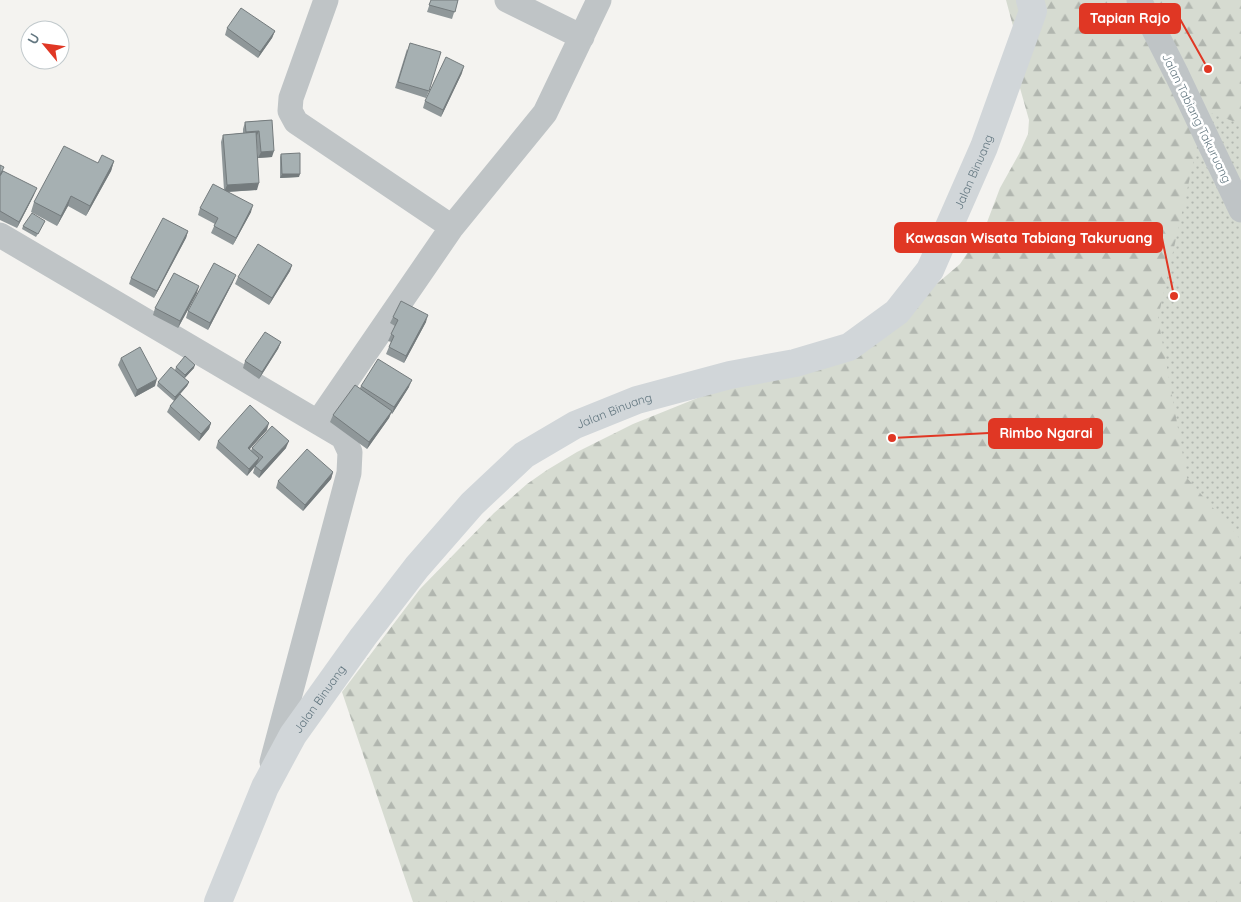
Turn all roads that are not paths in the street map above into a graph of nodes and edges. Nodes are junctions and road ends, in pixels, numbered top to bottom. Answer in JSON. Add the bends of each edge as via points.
{"nodes":[{"id":1,"x":326,"y":0,"type":"edge"},
{"id":2,"x":507,"y":0,"type":"edge"},
{"id":3,"x":600,"y":0,"type":"edge"},
{"id":4,"x":1030,"y":0,"type":"edge"},
{"id":5,"x":1139,"y":0,"type":"edge"},
{"id":6,"x":582,"y":37,"type":"junction"},
{"id":7,"x":1241,"y":210,"type":"edge"},
{"id":8,"x":452,"y":227,"type":"junction"},
{"id":9,"x":0,"y":235,"type":"edge"},
{"id":10,"x":318,"y":422,"type":"junction"},
{"id":11,"x":265,"y":788,"type":"junction"},
{"id":12,"x":218,"y":902,"type":"edge"}],
"edges":[{"from":1,"to":8,"type":"street","via":[[291,98],[290,111],[296,122]]},
{"from":2,"to":6,"type":"street"},
{"from":3,"to":6,"type":"street"},
{"from":4,"to":11,"type":"main road","name":"Jalan Binuang","via":[[1033,11],[984,147],[930,270],[897,312],[849,347],[795,364],[730,375],[637,400],[574,425],[524,455],[472,504],[417,567],[293,735]]},
{"from":5,"to":7,"type":"street","name":"Jalan Tabiang Takuruang"},
{"from":6,"to":8,"type":"street","via":[[545,114]]},
{"from":8,"to":10,"type":"street"},
{"from":9,"to":10,"type":"street"},
{"from":10,"to":11,"type":"street","via":[[342,437],[350,452],[349,473]]},
{"from":11,"to":12,"type":"main road","name":"Jalan Binuang"}]}
